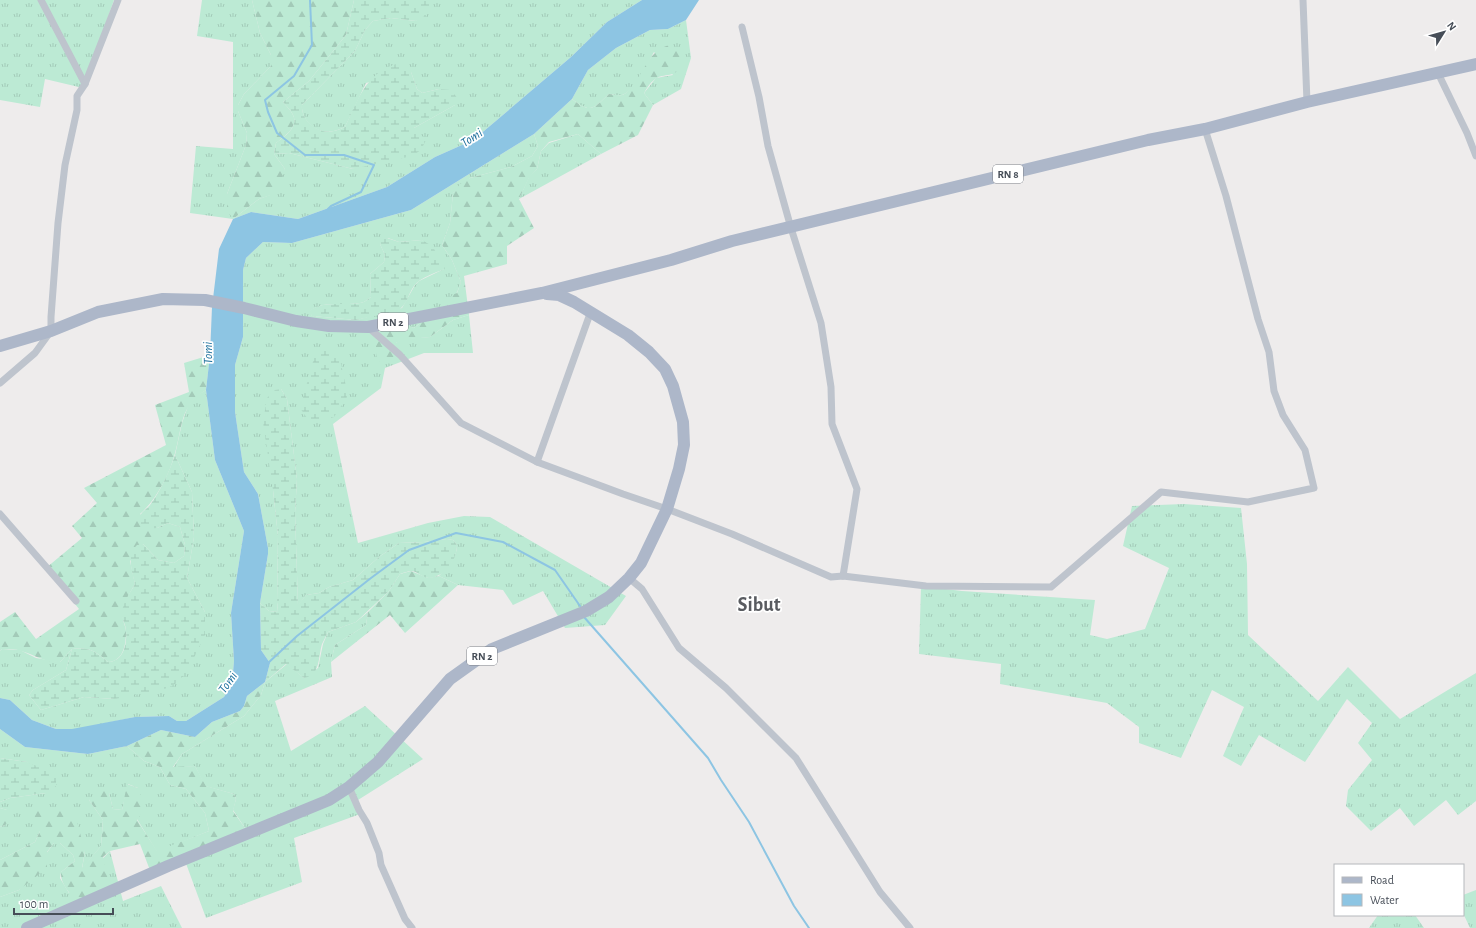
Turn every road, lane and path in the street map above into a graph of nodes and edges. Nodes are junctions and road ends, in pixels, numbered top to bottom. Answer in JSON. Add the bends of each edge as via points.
{"nodes":[{"id":1,"x":41,"y":0,"type":"edge"},
{"id":2,"x":118,"y":0,"type":"edge"},
{"id":3,"x":1303,"y":0,"type":"edge"},
{"id":4,"x":742,"y":27,"type":"dead end"},
{"id":5,"x":1476,"y":64,"type":"edge"},
{"id":6,"x":1438,"y":73,"type":"junction"},
{"id":7,"x":85,"y":84,"type":"junction"},
{"id":8,"x":1307,"y":102,"type":"junction"},
{"id":9,"x":1205,"y":129,"type":"junction"},
{"id":10,"x":1476,"y":156,"type":"edge"},
{"id":11,"x":791,"y":228,"type":"junction"},
{"id":12,"x":542,"y":293,"type":"junction"},
{"id":13,"x":591,"y":311,"type":"junction"},
{"id":14,"x":368,"y":327,"type":"junction"},
{"id":15,"x":51,"y":331,"type":"junction"},
{"id":16,"x":0,"y":346,"type":"edge"},
{"id":17,"x":0,"y":384,"type":"edge"},
{"id":18,"x":538,"y":462,"type":"junction"},
{"id":19,"x":667,"y":509,"type":"junction"},
{"id":20,"x":0,"y":514,"type":"edge"},
{"id":21,"x":843,"y":576,"type":"junction"},
{"id":22,"x":629,"y":578,"type":"junction"},
{"id":23,"x":76,"y":601,"type":"dead end"},
{"id":24,"x":349,"y":787,"type":"junction"},
{"id":25,"x":27,"y":928,"type":"edge"},
{"id":26,"x":412,"y":928,"type":"edge"},
{"id":27,"x":910,"y":928,"type":"edge"}],
"edges":[{"from":1,"to":7,"type":"street"},
{"from":2,"to":7,"type":"street"},
{"from":3,"to":8,"type":"street"},
{"from":4,"to":11,"type":"street","via":[[768,146]]},
{"from":5,"to":6,"type":"main road","number":"RN 8"},
{"from":6,"to":8,"type":"main road","number":"RN 8"},
{"from":6,"to":10,"type":"street"},
{"from":7,"to":15,"type":"street","via":[[77,96],[77,110],[65,165]]},
{"from":8,"to":9,"type":"main road","number":"RN 8"},
{"from":9,"to":11,"type":"main road","number":"RN 8","via":[[1148,140]]},
{"from":9,"to":21,"type":"street","via":[[1269,352],[1274,391],[1283,415],[1304,450],[1314,488],[1248,502],[1161,492],[1051,587],[926,586]]},
{"from":11,"to":12,"type":"main road","number":"RN 8","via":[[732,241],[671,260]]},
{"from":11,"to":21,"type":"street","via":[[821,323],[831,387],[832,424],[856,489]]},
{"from":12,"to":13,"type":"main road","number":"RN 2","via":[[559,295]]},
{"from":12,"to":14,"type":"main road","number":"RN 2"},
{"from":13,"to":18,"type":"street"},
{"from":13,"to":19,"type":"main road","number":"RN 2","via":[[649,352],[665,369],[673,386],[684,422],[684,445]]},
{"from":14,"to":15,"type":"main road","number":"RN 2","via":[[303,322],[205,300],[163,299],[98,312]]},
{"from":14,"to":18,"type":"street","via":[[400,356],[460,423]]},
{"from":15,"to":16,"type":"main road","number":"RN 2"},
{"from":15,"to":17,"type":"street","via":[[35,353]]},
{"from":18,"to":19,"type":"street"},
{"from":19,"to":21,"type":"street","via":[[831,577]]},
{"from":19,"to":22,"type":"main road","number":"RN 2","via":[[641,563]]},
{"from":20,"to":23,"type":"street"},
{"from":22,"to":24,"type":"main road","number":"RN 2","via":[[597,605],[492,649],[450,679],[378,762]]},
{"from":22,"to":27,"type":"street","via":[[642,589],[679,648],[726,688],[796,758],[880,892]]},
{"from":24,"to":25,"type":"main road","number":"RN 2","via":[[329,800],[168,866]]},
{"from":24,"to":26,"type":"street","via":[[367,823],[392,890],[405,919]]}]}
